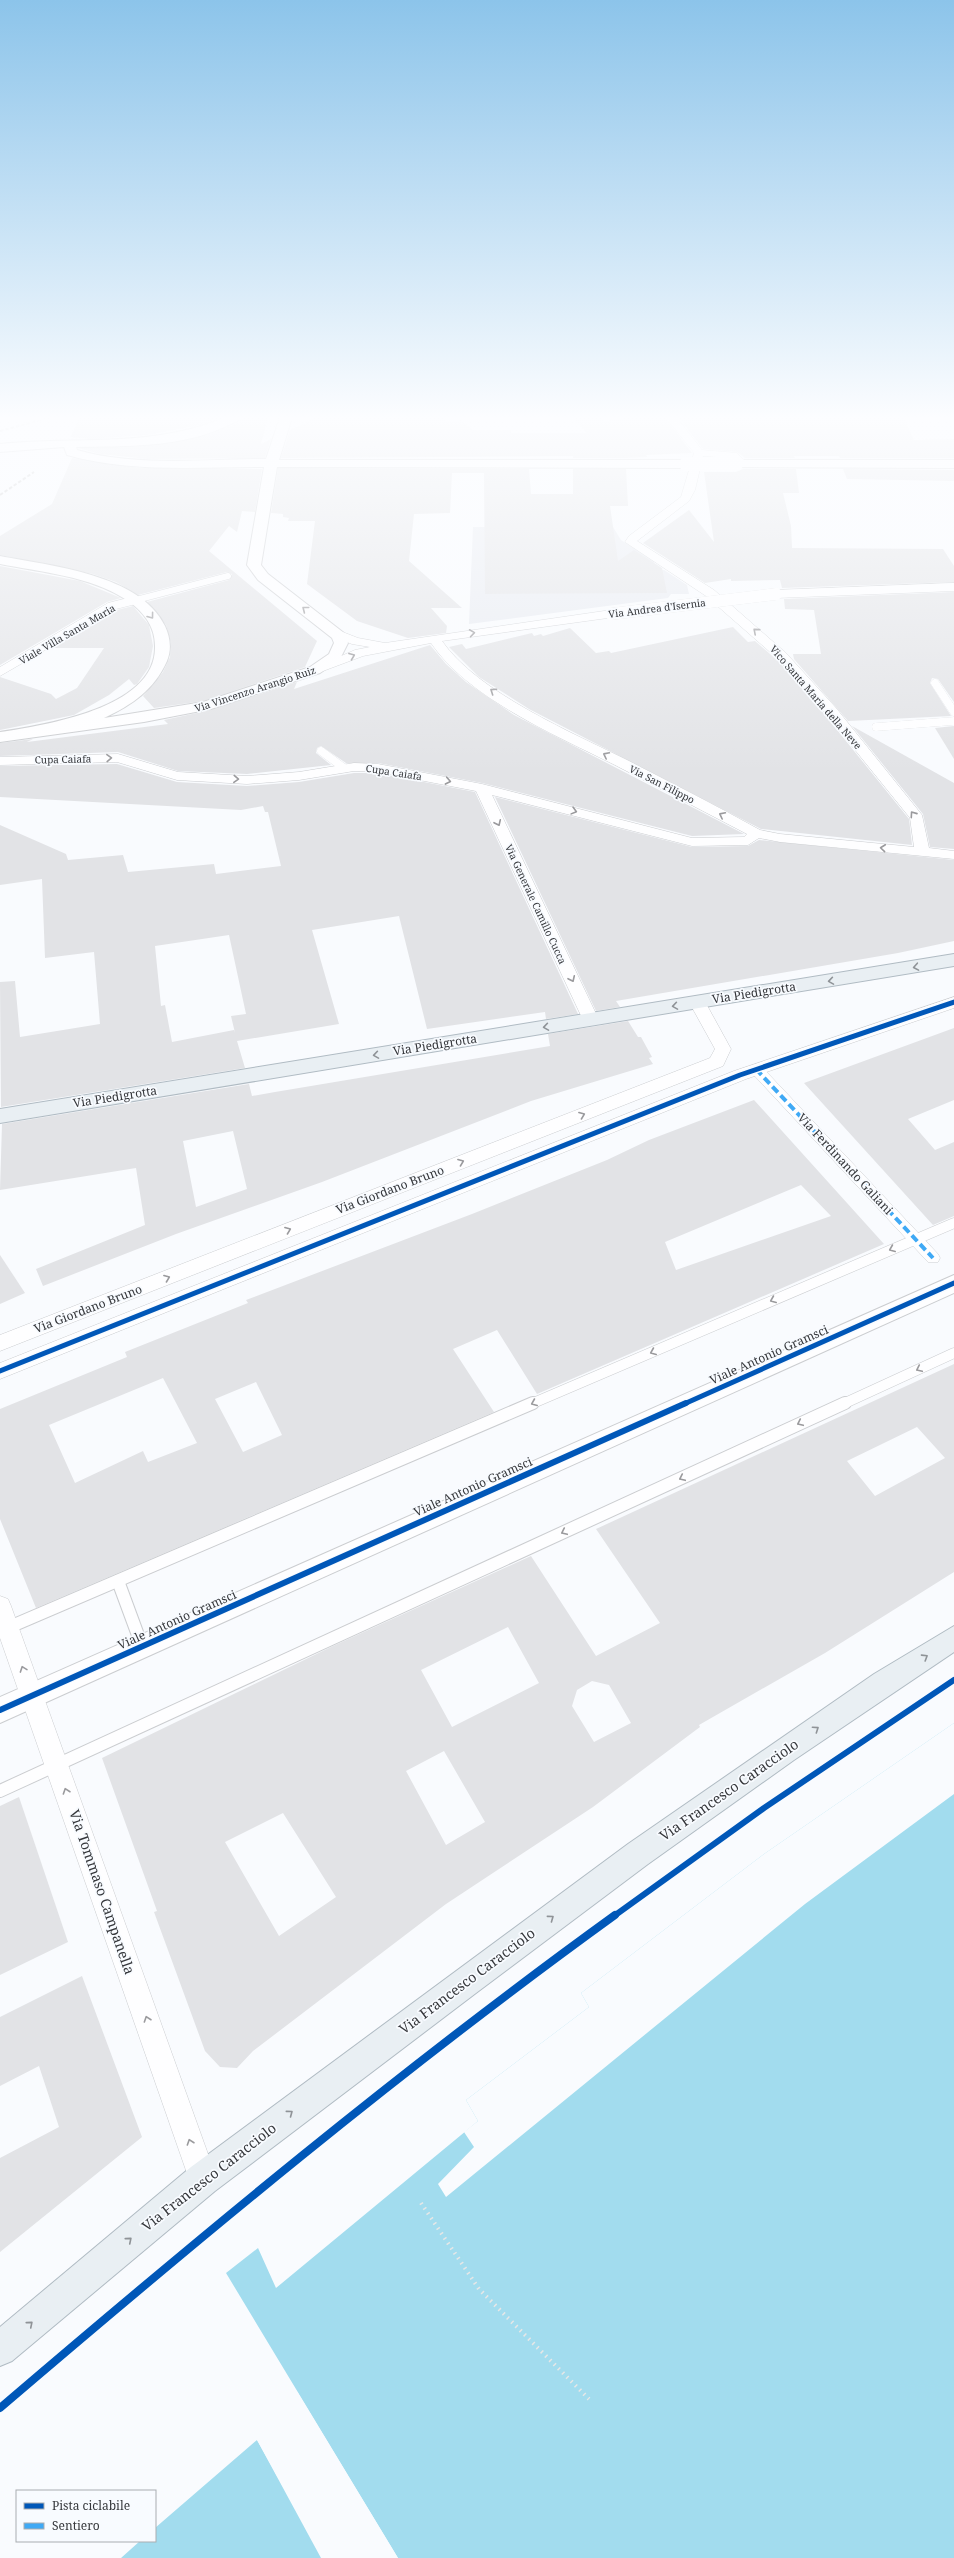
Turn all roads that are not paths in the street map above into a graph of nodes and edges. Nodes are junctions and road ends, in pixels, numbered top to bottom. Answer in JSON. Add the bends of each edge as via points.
{"nodes":[{"id":1,"x":259,"y":533,"type":"edge"},
{"id":2,"x":638,"y":533,"type":"edge"},
{"id":3,"x":0,"y":560,"type":"edge"},
{"id":4,"x":228,"y":576,"type":"dead end"},
{"id":5,"x":954,"y":587,"type":"edge"},
{"id":6,"x":136,"y":600,"type":"junction"},
{"id":7,"x":335,"y":633,"type":"junction"},
{"id":8,"x":434,"y":638,"type":"junction"},
{"id":9,"x":400,"y":643,"type":"junction"},
{"id":10,"x":315,"y":670,"type":"junction"},
{"id":11,"x":0,"y":672,"type":"edge"},
{"id":12,"x":935,"y":683,"type":"dead end"},
{"id":13,"x":135,"y":694,"type":"junction"},
{"id":14,"x":954,"y":712,"type":"edge"},
{"id":15,"x":168,"y":714,"type":"junction"},
{"id":16,"x":954,"y":721,"type":"edge"},
{"id":17,"x":876,"y":727,"type":"dead end"},
{"id":18,"x":50,"y":729,"type":"junction"},
{"id":19,"x":0,"y":737,"type":"edge"},
{"id":20,"x":321,"y":751,"type":"dead end"},
{"id":21,"x":0,"y":761,"type":"edge"},
{"id":22,"x":344,"y":768,"type":"junction"},
{"id":23,"x":482,"y":788,"type":"junction"},
{"id":24,"x":756,"y":833,"type":"junction"},
{"id":25,"x":922,"y":852,"type":"junction"},
{"id":26,"x":954,"y":855,"type":"edge"},
{"id":27,"x":954,"y":960,"type":"edge"},
{"id":28,"x":697,"y":1002,"type":"junction"},
{"id":29,"x":954,"y":1002,"type":"edge"},
{"id":30,"x":591,"y":1020,"type":"junction"},
{"id":31,"x":756,"y":1069,"type":"junction"},
{"id":32,"x":0,"y":1116,"type":"edge"},
{"id":33,"x":954,"y":1223,"type":"edge"},
{"id":34,"x":916,"y":1239,"type":"junction"},
{"id":35,"x":933,"y":1258,"type":"dead end"},
{"id":36,"x":954,"y":1283,"type":"edge"},
{"id":37,"x":0,"y":1343,"type":"edge"},
{"id":38,"x":954,"y":1353,"type":"edge"},
{"id":39,"x":0,"y":1371,"type":"edge"},
{"id":40,"x":118,"y":1581,"type":"junction"},
{"id":41,"x":3,"y":1622,"type":"edge"},
{"id":42,"x":954,"y":1638,"type":"edge"},
{"id":43,"x":142,"y":1646,"type":"junction"},
{"id":44,"x":32,"y":1695,"type":"junction"},
{"id":45,"x":0,"y":1710,"type":"edge"},
{"id":46,"x":57,"y":1765,"type":"junction"},
{"id":47,"x":0,"y":1791,"type":"edge"},
{"id":48,"x":203,"y":2179,"type":"junction"},
{"id":49,"x":0,"y":2349,"type":"edge"}],
"edges":[{"from":7,"to":1,"type":"street","one_way":true,"via":[[263,577],[254,565]]},
{"from":25,"to":2,"type":"street","name":"Vico Santa Maria della Neve","one_way":true,"via":[[917,818],[831,711],[782,656],[710,593],[631,542]]},
{"from":3,"to":6,"type":"street","via":[[92,581]]},
{"from":4,"to":6,"type":"lane"},
{"from":8,"to":5,"type":"street","name":"Via Andrea d'Isernia","one_way":true,"bridge":true,"via":[[776,594]]},
{"from":6,"to":11,"type":"street","name":"Viale Villa Santa Maria","via":[[112,606]]},
{"from":6,"to":13,"type":"street","one_way":true,"via":[[157,624],[163,648],[157,667]]},
{"from":7,"to":9,"type":"street","via":[[363,642]]},
{"from":7,"to":10,"type":"street","via":[[341,640],[340,649]]},
{"from":8,"to":9,"type":"street","name":"Via Vincenzo Arangio Ruiz"},
{"from":24,"to":8,"type":"street","name":"Via San Filippo","one_way":true,"via":[[526,712],[461,668]]},
{"from":10,"to":9,"type":"street","name":"Via Vincenzo Arangio Ruiz","one_way":true,"via":[[359,653]]},
{"from":10,"to":15,"type":"street","name":"Via Vincenzo Arangio Ruiz","via":[[219,702]]},
{"from":12,"to":14,"type":"lane"},
{"from":13,"to":15,"type":"street","via":[[132,703],[139,711]]},
{"from":13,"to":18,"type":"street","via":[[94,716]]},
{"from":15,"to":18,"type":"street","name":"Via Vincenzo Arangio Ruiz"},
{"from":16,"to":17,"type":"lane"},
{"from":18,"to":19,"type":"street"},
{"from":20,"to":22,"type":"lane"},
{"from":21,"to":22,"type":"street","name":"Cupa Caiafa","one_way":true,"via":[[118,758],[177,776],[247,780],[299,776]]},
{"from":22,"to":23,"type":"street","name":"Cupa Caiafa","one_way":true,"via":[[382,768]]},
{"from":23,"to":24,"type":"street","name":"Cupa Caiafa","one_way":true,"via":[[692,842],[748,842]]},
{"from":23,"to":30,"type":"street","name":"Via Generale Camillo Cucca","one_way":true},
{"from":25,"to":24,"type":"street","name":"Via San Filippo","one_way":true,"via":[[780,838]]},
{"from":25,"to":26,"type":"street","name":"Via San Filippo"},
{"from":27,"to":28,"type":"main road","name":"Via Piedigrotta","one_way":true},
{"from":28,"to":30,"type":"main road","name":"Via Piedigrotta","one_way":true},
{"from":37,"to":28,"type":"street","name":"Via Giordano Bruno","one_way":true,"via":[[717,1062],[722,1049]]},
{"from":29,"to":31,"type":"street"},
{"from":30,"to":32,"type":"main road","name":"Via Piedigrotta","one_way":true},
{"from":31,"to":34,"type":"street","name":"Via Ferdinando Galiani"},
{"from":31,"to":39,"type":"street"},
{"from":33,"to":34,"type":"lane"},
{"from":34,"to":35,"type":"street","name":"Via Ferdinando Galiani"},
{"from":34,"to":40,"type":"lane","one_way":true},
{"from":36,"to":43,"type":"street","name":"Viale Antonio Gramsci"},
{"from":38,"to":46,"type":"lane","one_way":true},
{"from":40,"to":41,"type":"lane"},
{"from":40,"to":43,"type":"lane"},
{"from":44,"to":41,"type":"street","name":"Via Tommaso Campanella","one_way":true},
{"from":48,"to":42,"type":"main road","name":"Via Francesco Caracciolo","one_way":true,"via":[[638,1854],[883,1683]]},
{"from":43,"to":44,"type":"street","name":"Viale Antonio Gramsci"},
{"from":44,"to":45,"type":"street","name":"Viale Antonio Gramsci"},
{"from":44,"to":46,"type":"street","name":"Via Tommaso Campanella"},
{"from":46,"to":47,"type":"lane"},
{"from":48,"to":46,"type":"street","name":"Via Tommaso Campanella","one_way":true},
{"from":49,"to":48,"type":"main road","name":"Via Francesco Caracciolo","one_way":true}]}
